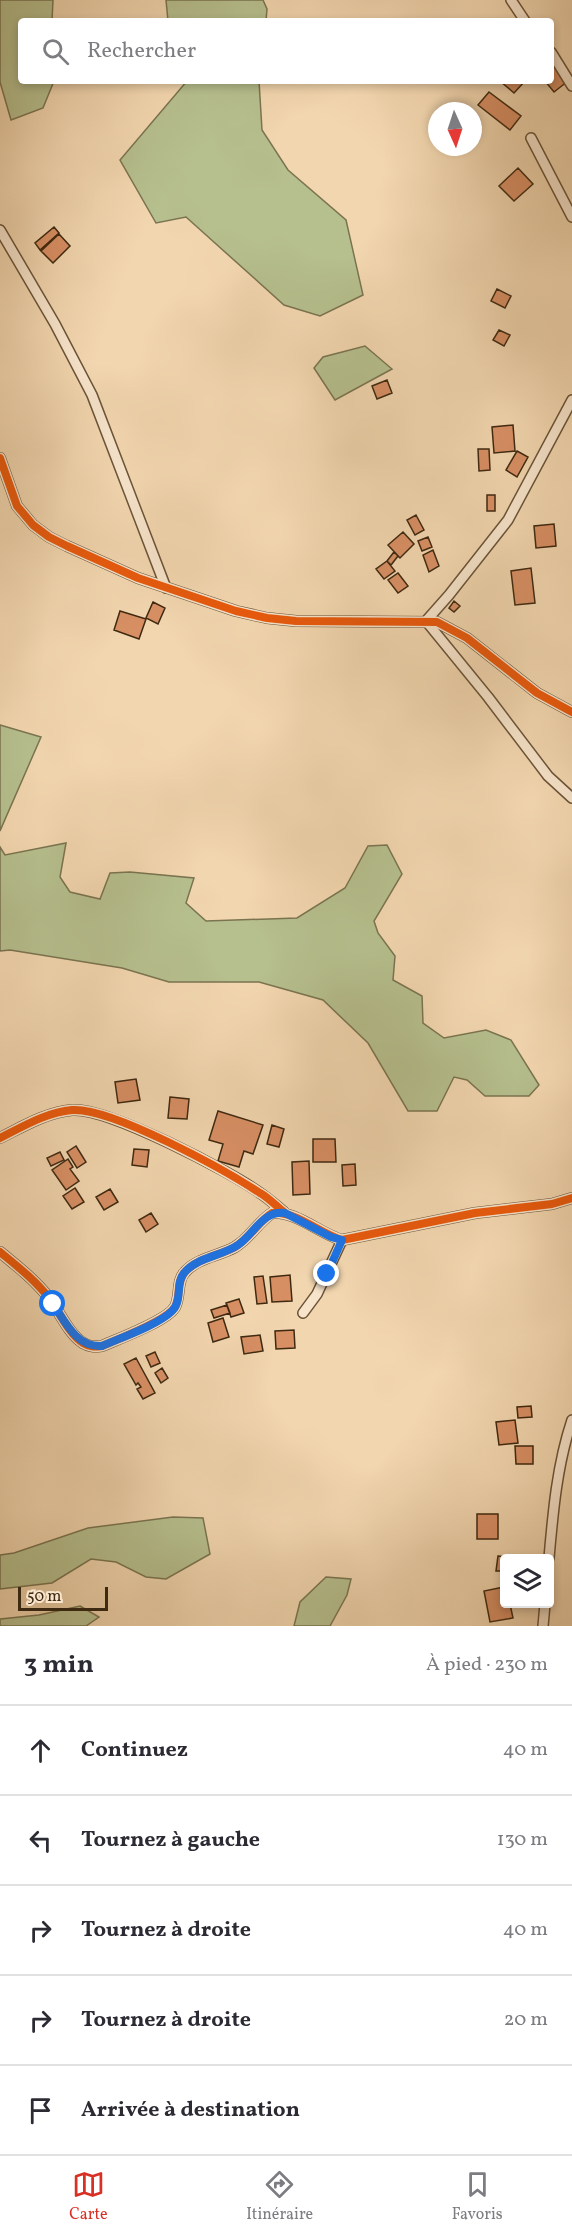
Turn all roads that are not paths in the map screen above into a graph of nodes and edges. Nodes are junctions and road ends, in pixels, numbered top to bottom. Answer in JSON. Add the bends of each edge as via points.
{"nodes":[{"id":1,"x":511,"y":0,"type":"edge"},
{"id":2,"x":523,"y":18,"type":"edge"},
{"id":3,"x":554,"y":57,"type":"edge"},
{"id":4,"x":572,"y":86,"type":"edge"},
{"id":5,"x":531,"y":138,"type":"dead end"},
{"id":6,"x":572,"y":218,"type":"edge"},
{"id":7,"x":0,"y":230,"type":"edge"},
{"id":8,"x":572,"y":400,"type":"edge"},
{"id":9,"x":0,"y":458,"type":"edge"},
{"id":10,"x":166,"y":588,"type":"junction"},
{"id":11,"x":426,"y":621,"type":"junction"},
{"id":12,"x":572,"y":712,"type":"edge"},
{"id":13,"x":572,"y":798,"type":"edge"},
{"id":14,"x":0,"y":1138,"type":"edge"},
{"id":15,"x":572,"y":1198,"type":"edge"},
{"id":16,"x":285,"y":1213,"type":"junction"},
{"id":17,"x":342,"y":1240,"type":"junction"},
{"id":18,"x":0,"y":1252,"type":"edge"},
{"id":19,"x":303,"y":1313,"type":"dead end"},
{"id":20,"x":572,"y":1420,"type":"edge"},
{"id":21,"x":549,"y":1554,"type":"edge"},
{"id":22,"x":545,"y":1608,"type":"edge"},
{"id":23,"x":543,"y":1626,"type":"edge"}],
"edges":[{"from":1,"to":2,"type":"street"},
{"from":3,"to":4,"type":"street"},
{"from":5,"to":6,"type":"street"},
{"from":7,"to":10,"type":"street","via":[[92,395]]},
{"from":8,"to":11,"type":"street","via":[[508,520]]},
{"from":9,"to":10,"type":"street","via":[[17,506],[33,525],[67,546]]},
{"from":10,"to":11,"type":"street","via":[[267,618]]},
{"from":11,"to":12,"type":"street","via":[[456,631],[537,693]]},
{"from":11,"to":13,"type":"street","via":[[548,776]]},
{"from":14,"to":16,"type":"street","via":[[57,1113],[91,1112],[178,1147],[262,1194]]},
{"from":15,"to":17,"type":"street"},
{"from":16,"to":17,"type":"street"},
{"from":16,"to":18,"type":"street","via":[[272,1213],[237,1246],[187,1269],[180,1282],[179,1299],[161,1319],[102,1346],[92,1347],[75,1336],[49,1298]]},
{"from":17,"to":19,"type":"street"},
{"from":20,"to":21,"type":"street","via":[[558,1473]]},
{"from":22,"to":23,"type":"street"}]}
